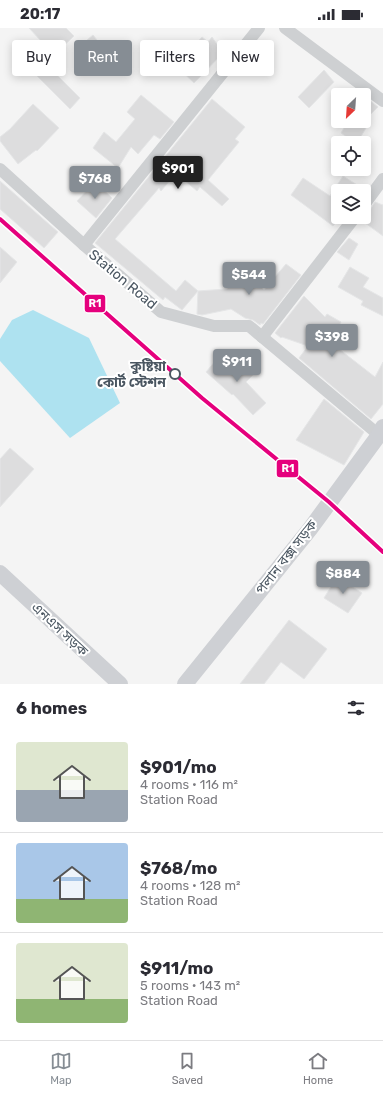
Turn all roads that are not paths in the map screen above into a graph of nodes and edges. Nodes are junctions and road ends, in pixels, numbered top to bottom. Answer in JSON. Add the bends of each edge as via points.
{"nodes":[{"id":1,"x":259,"y":28,"type":"edge"},
{"id":2,"x":285,"y":28,"type":"edge"},
{"id":3,"x":383,"y":101,"type":"edge"},
{"id":4,"x":0,"y":169,"type":"edge"},
{"id":5,"x":383,"y":179,"type":"edge"},
{"id":6,"x":371,"y":195,"type":"edge"},
{"id":7,"x":350,"y":224,"type":"edge"},
{"id":8,"x":84,"y":246,"type":"junction"},
{"id":9,"x":262,"y":337,"type":"junction"},
{"id":10,"x":381,"y":431,"type":"edge"},
{"id":11,"x":0,"y":573,"type":"edge"},
{"id":12,"x":120,"y":684,"type":"edge"},
{"id":13,"x":185,"y":684,"type":"edge"}],
"edges":[{"from":1,"to":8,"type":"street"},
{"from":2,"to":3,"type":"street"},
{"from":4,"to":8,"type":"street","name":"Station Road"},
{"from":5,"to":6,"type":"street"},
{"from":7,"to":9,"type":"street"},
{"from":8,"to":9,"type":"street","name":"Station Road","via":[[161,312],[214,326],[249,326]]},
{"from":9,"to":10,"type":"street","name":"Station Road"},
{"from":10,"to":13,"type":"main road","name":"পলান বক্স সড়ক","via":[[310,529]]},
{"from":11,"to":12,"type":"main road","name":"এনএস সড়ক"}]}
